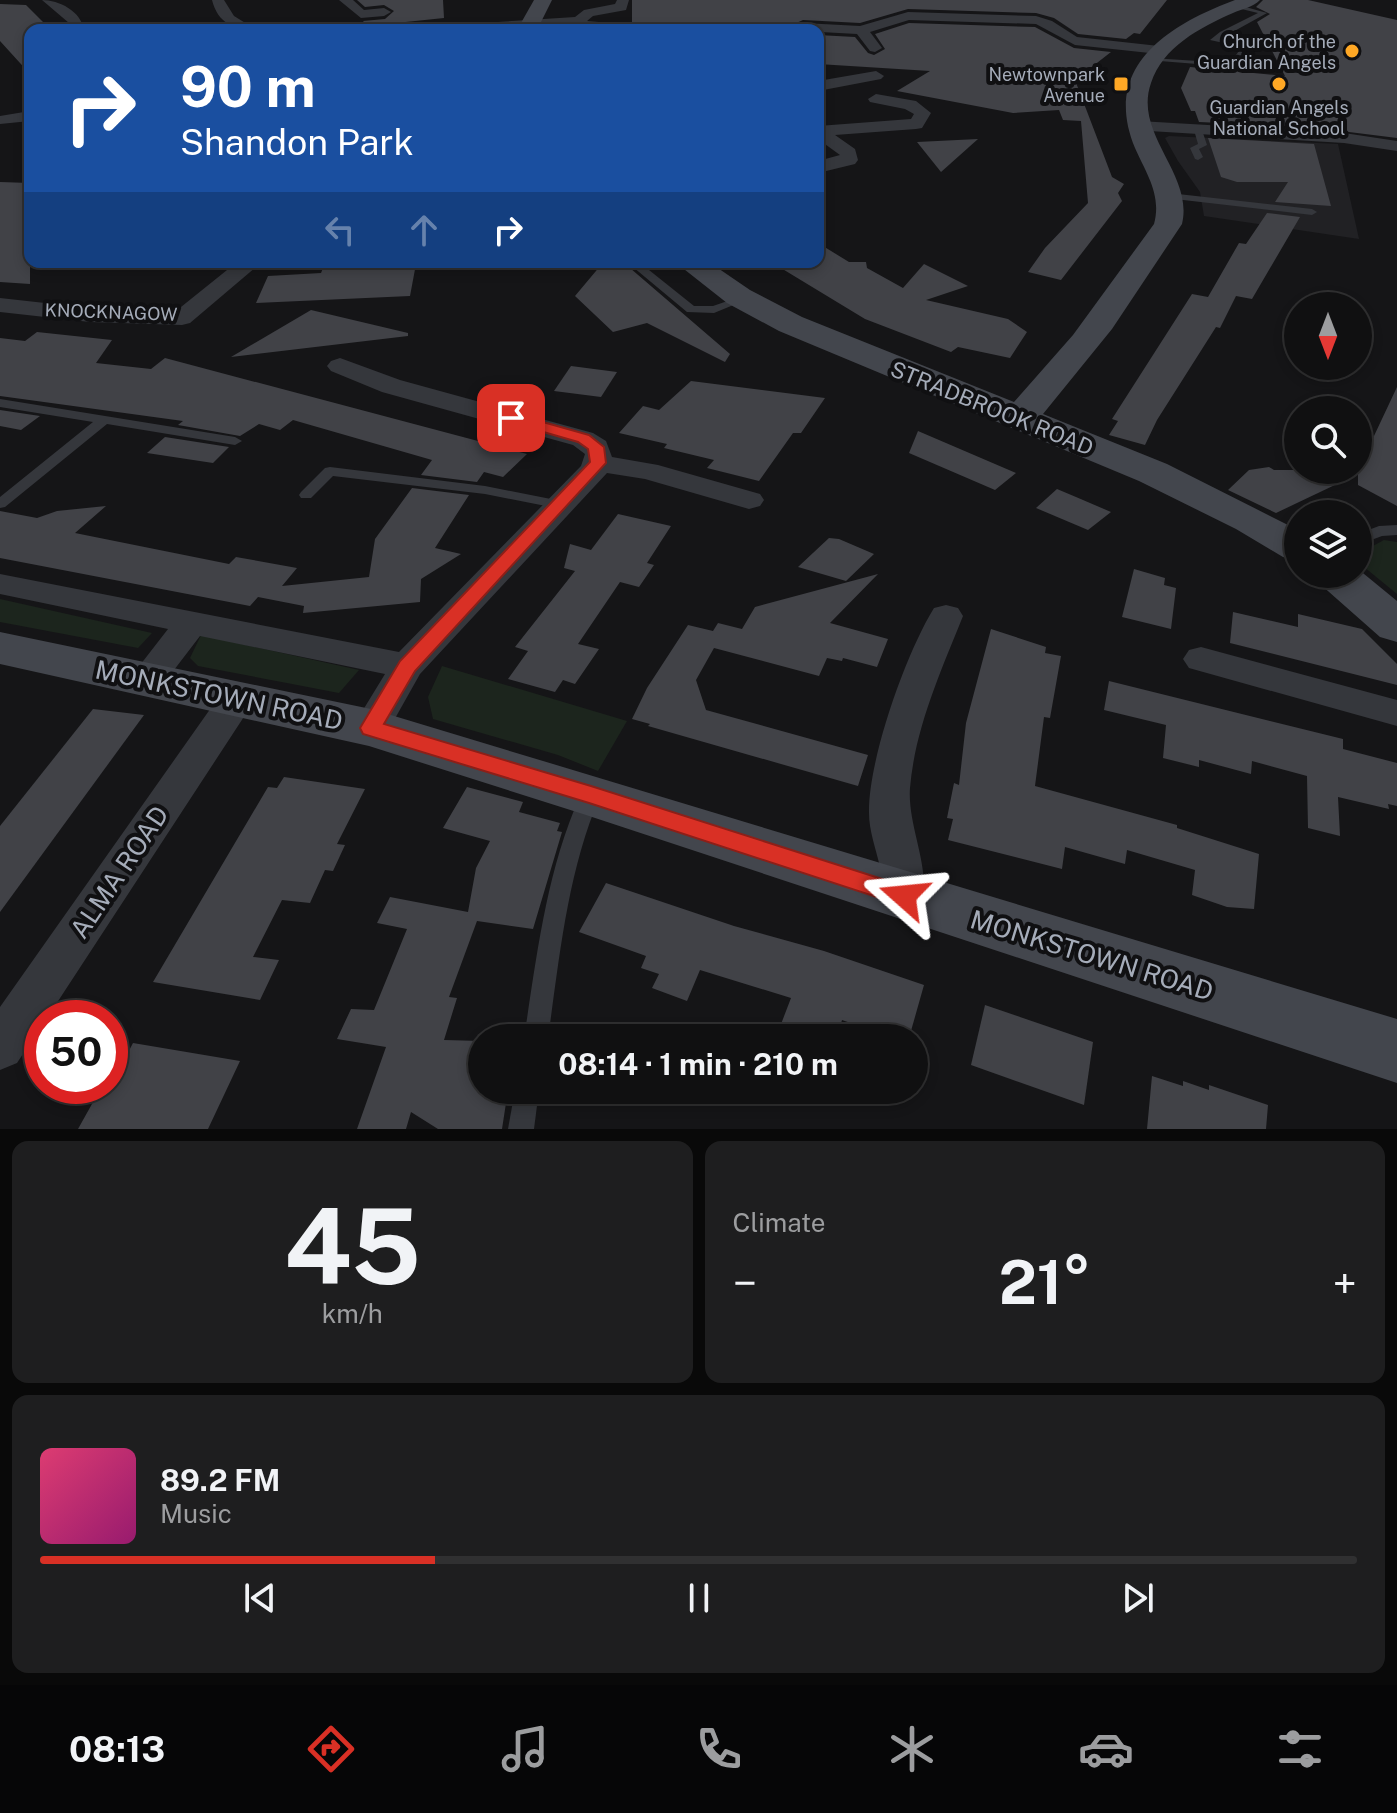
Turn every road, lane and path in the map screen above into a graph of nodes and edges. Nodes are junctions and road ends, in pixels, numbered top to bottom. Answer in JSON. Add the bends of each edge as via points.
{"nodes":[{"id":1,"x":48,"y":0,"type":"edge"},
{"id":2,"x":218,"y":0,"type":"edge"},
{"id":3,"x":345,"y":0,"type":"edge"},
{"id":4,"x":543,"y":0,"type":"edge"},
{"id":5,"x":623,"y":0,"type":"edge"},
{"id":6,"x":1243,"y":3,"type":"edge"},
{"id":7,"x":384,"y":12,"type":"dead end"},
{"id":8,"x":579,"y":21,"type":"junction"},
{"id":9,"x":447,"y":22,"type":"edge"},
{"id":10,"x":76,"y":24,"type":"edge"},
{"id":11,"x":235,"y":24,"type":"edge"},
{"id":12,"x":479,"y":24,"type":"edge"},
{"id":13,"x":530,"y":24,"type":"edge"},
{"id":14,"x":554,"y":24,"type":"edge"},
{"id":15,"x":586,"y":24,"type":"edge"},
{"id":16,"x":824,"y":26,"type":"edge"},
{"id":17,"x":861,"y":30,"type":"junction"},
{"id":18,"x":1214,"y":40,"type":"junction"},
{"id":19,"x":875,"y":48,"type":"dead end"},
{"id":20,"x":1155,"y":55,"type":"junction"},
{"id":21,"x":1195,"y":65,"type":"junction"},
{"id":22,"x":876,"y":76,"type":"dead end"},
{"id":23,"x":824,"y":85,"type":"edge"},
{"id":24,"x":876,"y":99,"type":"dead end"},
{"id":25,"x":24,"y":117,"type":"edge"},
{"id":26,"x":6,"y":120,"type":"dead end"},
{"id":27,"x":1139,"y":126,"type":"junction"},
{"id":28,"x":1198,"y":130,"type":"junction"},
{"id":29,"x":824,"y":131,"type":"edge"},
{"id":30,"x":824,"y":136,"type":"edge"},
{"id":31,"x":1390,"y":144,"type":"edge"},
{"id":32,"x":1198,"y":157,"type":"dead end"},
{"id":33,"x":1397,"y":162,"type":"edge"},
{"id":34,"x":824,"y":166,"type":"edge"},
{"id":35,"x":1169,"y":196,"type":"junction"},
{"id":36,"x":1312,"y":212,"type":"dead end"},
{"id":37,"x":244,"y":268,"type":"edge"},
{"id":38,"x":639,"y":268,"type":"edge"},
{"id":39,"x":698,"y":268,"type":"edge"},
{"id":40,"x":742,"y":299,"type":"junction"},
{"id":41,"x":0,"y":305,"type":"edge"},
{"id":42,"x":340,"y":366,"type":"dead end"},
{"id":43,"x":0,"y":403,"type":"edge"},
{"id":44,"x":1019,"y":418,"type":"junction"},
{"id":45,"x":104,"y":420,"type":"junction"},
{"id":46,"x":235,"y":441,"type":"dead end"},
{"id":47,"x":598,"y":463,"type":"junction"},
{"id":48,"x":306,"y":495,"type":"dead end"},
{"id":49,"x":749,"y":500,"type":"dead end"},
{"id":50,"x":0,"y":504,"type":"edge"},
{"id":51,"x":561,"y":505,"type":"junction"},
{"id":52,"x":1397,"y":530,"type":"edge"},
{"id":53,"x":1372,"y":534,"type":"edge"},
{"id":54,"x":1284,"y":539,"type":"edge"},
{"id":55,"x":0,"y":584,"type":"edge"},
{"id":56,"x":1352,"y":588,"type":"edge"},
{"id":57,"x":946,"y":616,"type":"dead end"},
{"id":58,"x":192,"y":623,"type":"junction"},
{"id":59,"x":1397,"y":626,"type":"edge"},
{"id":60,"x":0,"y":648,"type":"edge"},
{"id":61,"x":1201,"y":659,"type":"dead end"},
{"id":62,"x":407,"y":666,"type":"junction"},
{"id":63,"x":148,"y":678,"type":"junction"},
{"id":64,"x":238,"y":697,"type":"junction"},
{"id":65,"x":1397,"y":713,"type":"edge"},
{"id":66,"x":371,"y":728,"type":"junction"},
{"id":67,"x":591,"y":795,"type":"junction"},
{"id":68,"x":904,"y":896,"type":"junction"},
{"id":69,"x":538,"y":1024,"type":"edge"},
{"id":70,"x":0,"y":1047,"type":"edge"},
{"id":71,"x":1397,"y":1051,"type":"edge"},
{"id":72,"x":525,"y":1104,"type":"edge"},
{"id":73,"x":521,"y":1129,"type":"edge"}],
"edges":[{"from":1,"to":10,"type":"street"},
{"from":2,"to":11,"type":"street"},
{"from":3,"to":7,"type":"street","via":[[361,14]]},
{"from":4,"to":13,"type":"main road"},
{"from":5,"to":8,"type":"street","via":[[621,7],[589,13]]},
{"from":6,"to":18,"type":"lane","via":[[1263,16]]},
{"from":6,"to":20,"type":"main road","via":[[1179,32]]},
{"from":8,"to":14,"type":"street"},
{"from":8,"to":15,"type":"street"},
{"from":9,"to":12,"type":"street"},
{"from":16,"to":17,"type":"street"},
{"from":17,"to":19,"type":"street"},
{"from":17,"to":20,"type":"street","via":[[908,16],[1036,20],[1052,23],[1075,41]]},
{"from":18,"to":21,"type":"lane"},
{"from":18,"to":21,"type":"lane","via":[[1247,46],[1232,65]]},
{"from":20,"to":21,"type":"lane"},
{"from":20,"to":27,"type":"main road","via":[[1136,86]]},
{"from":22,"to":23,"type":"street"},
{"from":24,"to":29,"type":"street","via":[[923,113],[916,124]]},
{"from":25,"to":26,"type":"street"},
{"from":27,"to":28,"type":"street"},
{"from":27,"to":35,"type":"main road"},
{"from":28,"to":31,"type":"street"},
{"from":28,"to":32,"type":"lane","via":[[1203,145],[1194,148]]},
{"from":30,"to":34,"type":"street","via":[[849,153],[849,160]]},
{"from":31,"to":33,"type":"street"},
{"from":35,"to":36,"type":"lane"},
{"from":35,"to":44,"type":"main road","via":[[1168,223],[1133,276]]},
{"from":37,"to":41,"type":"street","name":"KNOCKNAGOW","via":[[182,318]]},
{"from":38,"to":40,"type":"lane","via":[[691,310]]},
{"from":39,"to":40,"type":"main road","name":"STRADBROOK ROAD"},
{"from":40,"to":44,"type":"main road","name":"STRADBROOK ROAD","via":[[817,338]]},
{"from":42,"to":47,"type":"street","via":[[391,386],[583,439],[596,447]]},
{"from":43,"to":45,"type":"lane"},
{"from":44,"to":54,"type":"main road","name":"STRADBROOK ROAD","via":[[1162,478]]},
{"from":45,"to":46,"type":"lane"},
{"from":45,"to":50,"type":"lane"},
{"from":47,"to":49,"type":"street","via":[[648,471]]},
{"from":47,"to":51,"type":"street"},
{"from":48,"to":51,"type":"lane","via":[[330,471]]},
{"from":51,"to":62,"type":"street"},
{"from":52,"to":53,"type":"lane"},
{"from":55,"to":58,"type":"street"},
{"from":56,"to":59,"type":"main road"},
{"from":57,"to":68,"type":"street","via":[[897,752],[889,812],[905,878]]},
{"from":58,"to":62,"type":"street"},
{"from":58,"to":63,"type":"street"},
{"from":60,"to":63,"type":"main road","name":"MONKSTOWN ROAD"},
{"from":61,"to":65,"type":"street"},
{"from":62,"to":66,"type":"street"},
{"from":63,"to":64,"type":"main road","name":"MONKSTOWN ROAD"},
{"from":64,"to":66,"type":"main road","name":"MONKSTOWN ROAD"},
{"from":64,"to":70,"type":"street","name":"ALMA ROAD"},
{"from":66,"to":67,"type":"main road","name":"MONKSTOWN ROAD"},
{"from":67,"to":68,"type":"main road","name":"MONKSTOWN ROAD"},
{"from":67,"to":69,"type":"lane","via":[[573,832]]},
{"from":68,"to":71,"type":"main road","name":"MONKSTOWN ROAD"},
{"from":72,"to":73,"type":"lane"}]}
